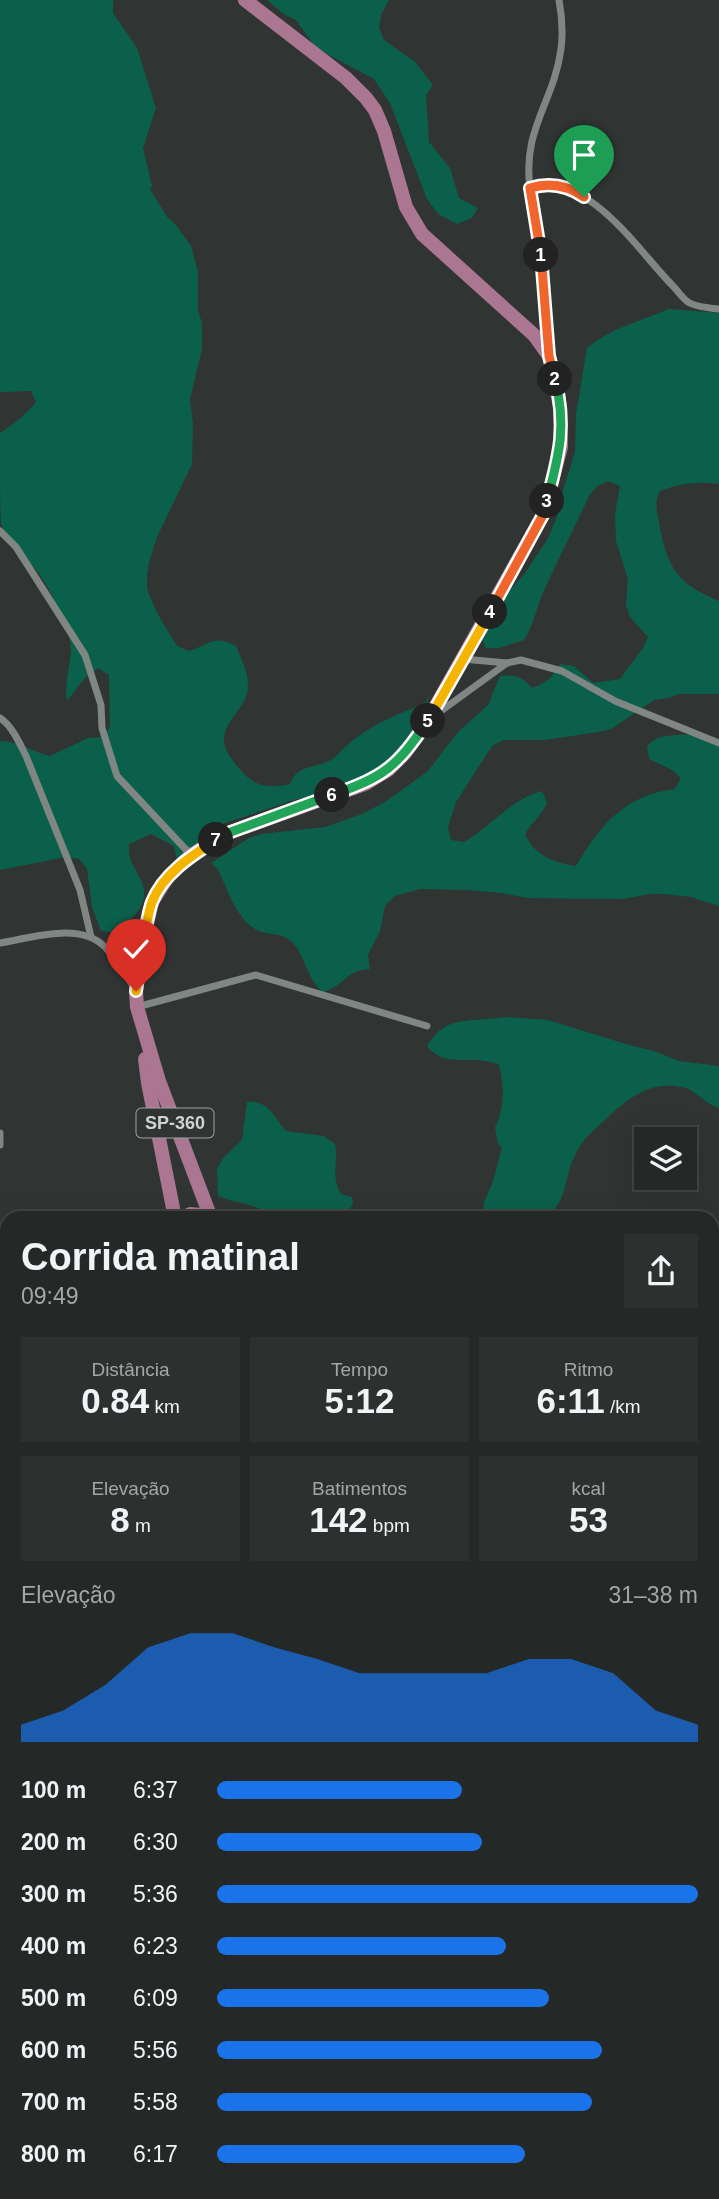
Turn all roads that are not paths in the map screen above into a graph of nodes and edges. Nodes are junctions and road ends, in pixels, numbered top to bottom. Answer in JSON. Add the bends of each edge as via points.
{"nodes":[{"id":1,"x":245,"y":0,"type":"edge"},
{"id":2,"x":559,"y":0,"type":"edge"},
{"id":3,"x":530,"y":188,"type":"junction"},
{"id":4,"x":719,"y":309,"type":"edge"},
{"id":5,"x":549,"y":356,"type":"junction"},
{"id":6,"x":0,"y":531,"type":"edge"},
{"id":7,"x":463,"y":659,"type":"junction"},
{"id":8,"x":507,"y":663,"type":"junction"},
{"id":9,"x":0,"y":718,"type":"edge"},
{"id":10,"x":428,"y":720,"type":"junction"},
{"id":11,"x":719,"y":743,"type":"edge"},
{"id":12,"x":191,"y":855,"type":"junction"},
{"id":13,"x":91,"y":937,"type":"junction"},
{"id":14,"x":0,"y":943,"type":"edge"},
{"id":15,"x":136,"y":991,"type":"junction"},
{"id":16,"x":137,"y":1007,"type":"junction"},
{"id":17,"x":142,"y":1026,"type":"junction"},
{"id":18,"x":427,"y":1026,"type":"dead end"},
{"id":19,"x":0,"y":1133,"type":"edge"},
{"id":20,"x":0,"y":1145,"type":"edge"},
{"id":21,"x":174,"y":1211,"type":"edge"},
{"id":22,"x":208,"y":1211,"type":"edge"}],
"edges":[{"from":1,"to":5,"type":"main road","number":"SP-360","via":[[366,98],[384,131],[405,207],[422,234],[534,335]]},
{"from":2,"to":3,"type":"street","via":[[561,50],[529,147]]},
{"from":3,"to":4,"type":"street","via":[[542,184],[571,188],[621,227],[688,302]]},
{"from":3,"to":5,"type":"street"},
{"from":5,"to":7,"type":"main road","number":"SP-360","via":[[560,406],[561,447],[543,515]]},
{"from":6,"to":12,"type":"street","via":[[16,547],[85,655],[117,776]]},
{"from":7,"to":8,"type":"street"},
{"from":7,"to":10,"type":"main road","number":"SP-360"},
{"from":8,"to":10,"type":"street"},
{"from":8,"to":11,"type":"street","via":[[521,660],[562,671],[615,701]]},
{"from":9,"to":13,"type":"street","via":[[26,756],[83,898]]},
{"from":10,"to":12,"type":"main road","number":"SP-360","via":[[397,762],[365,784],[228,833]]},
{"from":12,"to":15,"type":"main road","number":"SP-360","via":[[167,878],[152,902]]},
{"from":13,"to":14,"type":"street","via":[[75,933]]},
{"from":13,"to":15,"type":"street","via":[[104,946]]},
{"from":15,"to":16,"type":"main road","number":"SP-360"},
{"from":16,"to":17,"type":"main road","number":"SP-360"},
{"from":16,"to":18,"type":"street","via":[[256,975]]},
{"from":17,"to":21,"type":"main road","number":"SP-360","via":[[148,1083]]},
{"from":17,"to":22,"type":"main road","number":"SP-360"},
{"from":19,"to":20,"type":"street"}]}
